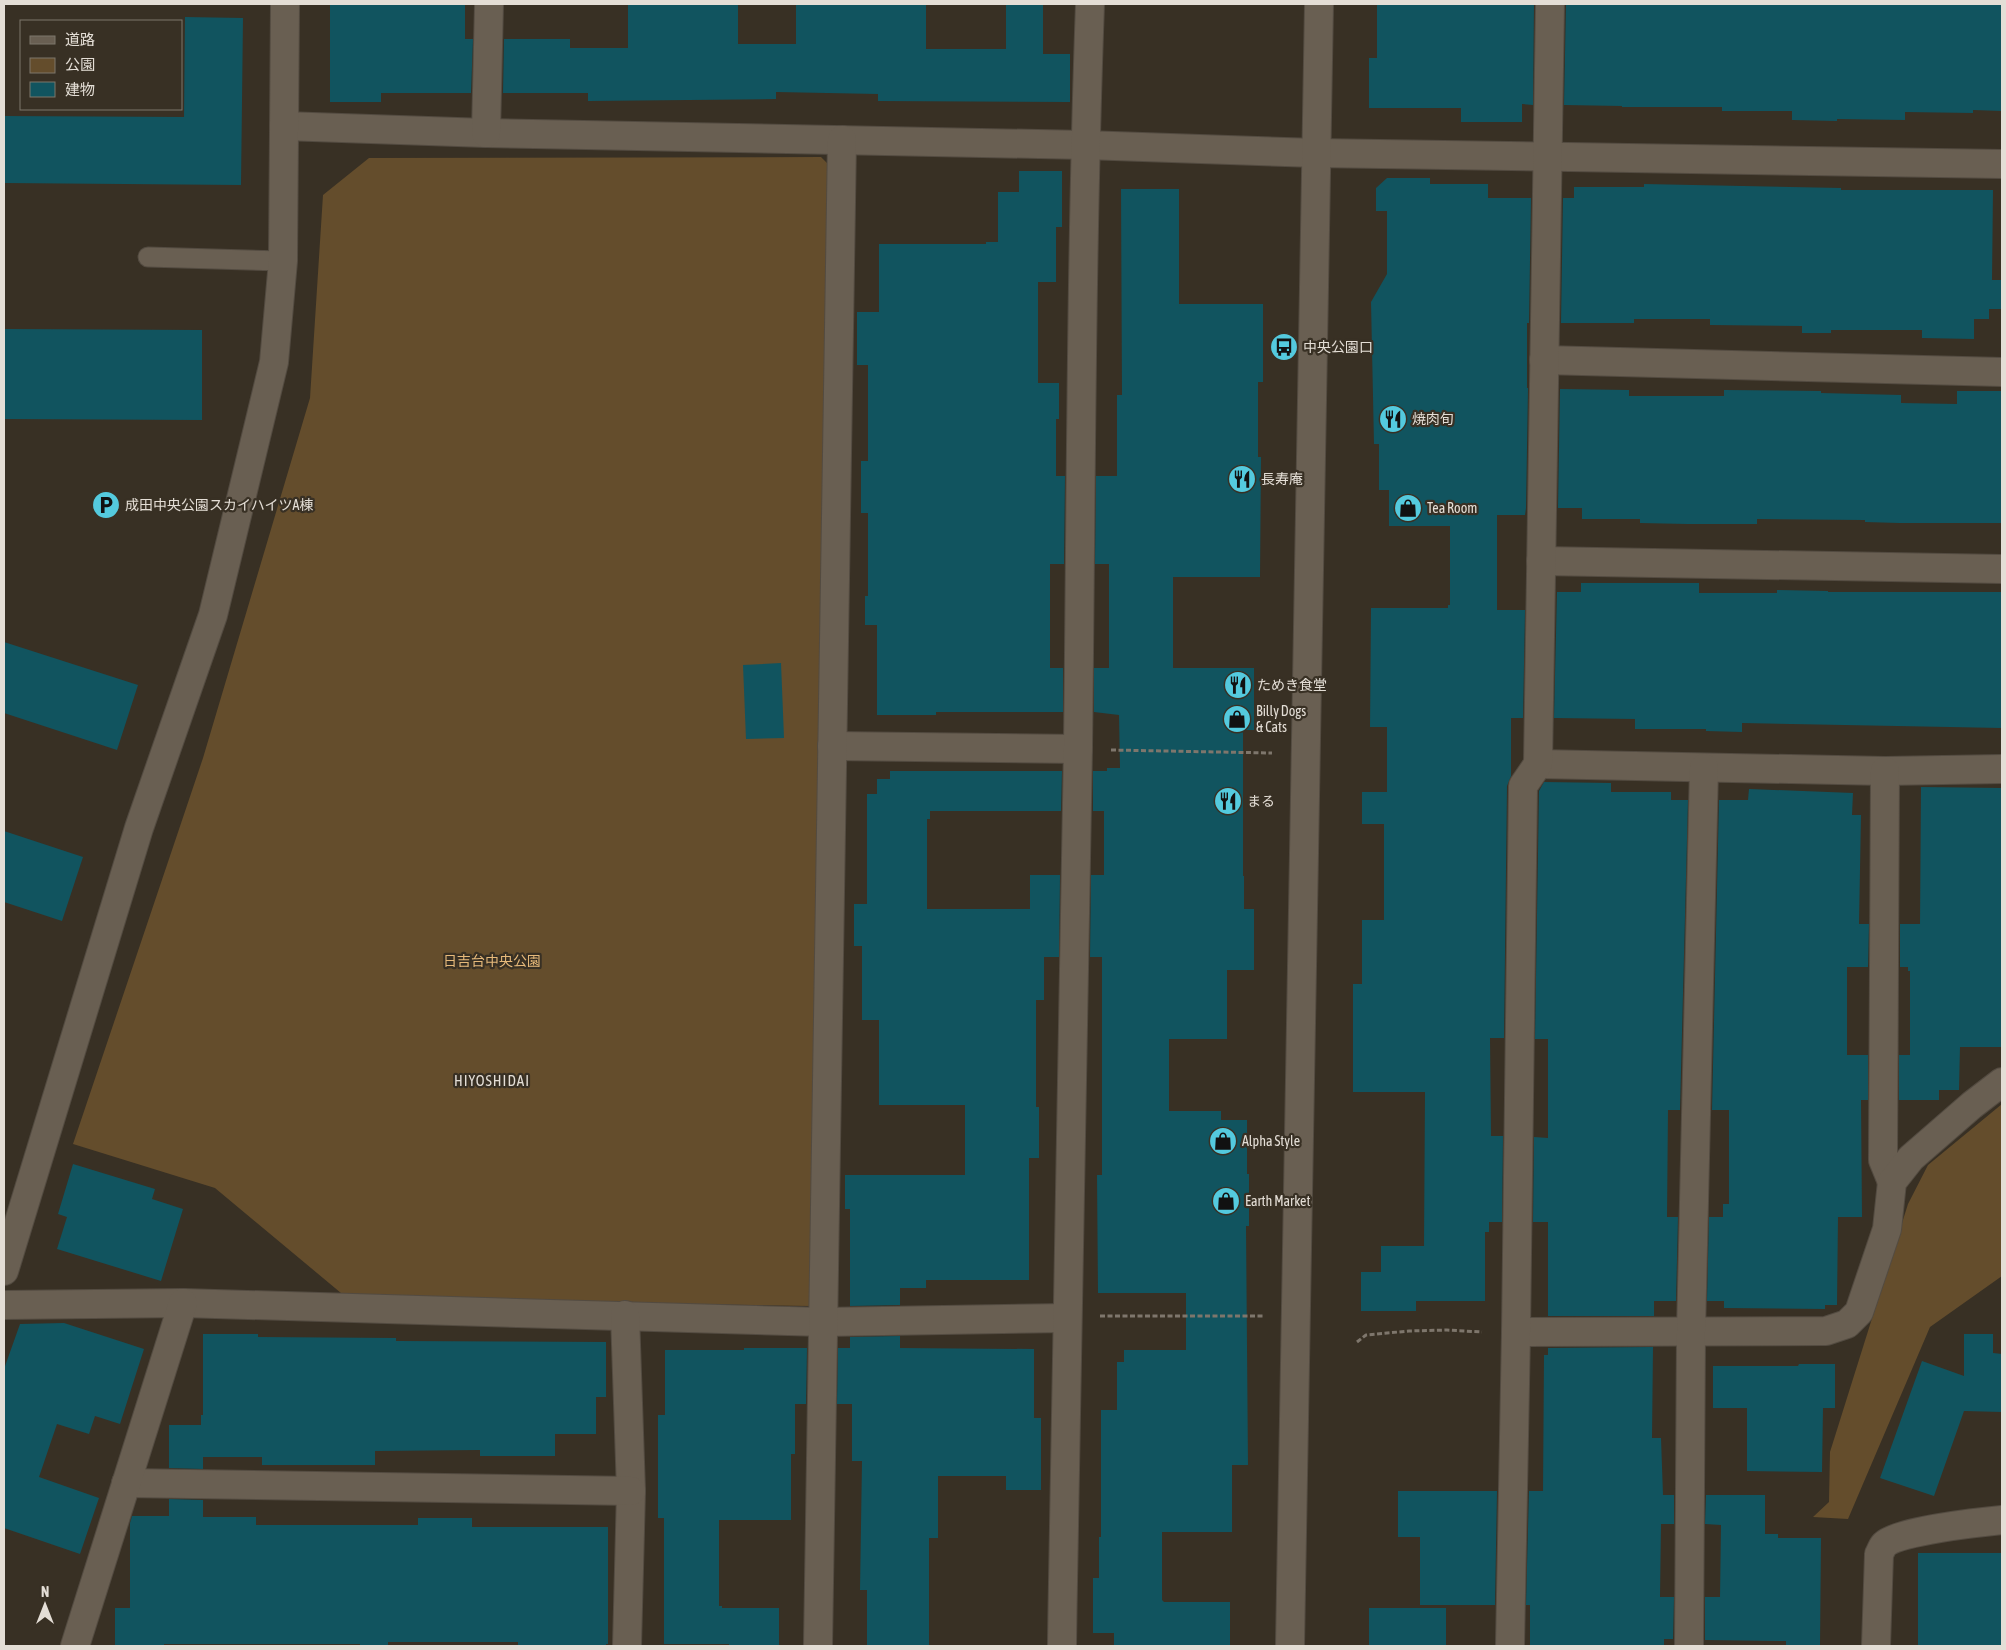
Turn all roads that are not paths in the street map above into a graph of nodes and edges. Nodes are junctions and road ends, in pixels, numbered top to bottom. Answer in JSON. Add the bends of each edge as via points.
{"nodes":[{"id":1,"x":285,"y":4,"type":"edge"},
{"id":2,"x":489,"y":4,"type":"edge"},
{"id":3,"x":1090,"y":4,"type":"edge"},
{"id":4,"x":1319,"y":4,"type":"edge"},
{"id":5,"x":1550,"y":4,"type":"edge"},
{"id":6,"x":284,"y":126,"type":"junction"},
{"id":7,"x":486,"y":134,"type":"junction"},
{"id":8,"x":842,"y":140,"type":"junction"},
{"id":9,"x":1085,"y":145,"type":"junction"},
{"id":10,"x":1316,"y":153,"type":"junction"},
{"id":11,"x":1548,"y":157,"type":"junction"},
{"id":12,"x":2002,"y":164,"type":"edge"},
{"id":13,"x":148,"y":257,"type":"dead end"},
{"id":14,"x":283,"y":261,"type":"junction"},
{"id":15,"x":1544,"y":360,"type":"junction"},
{"id":16,"x":2002,"y":372,"type":"edge"},
{"id":17,"x":1541,"y":561,"type":"junction"},
{"id":18,"x":2002,"y":569,"type":"edge"},
{"id":19,"x":832,"y":746,"type":"junction"},
{"id":20,"x":1078,"y":749,"type":"junction"},
{"id":21,"x":1538,"y":764,"type":"junction"},
{"id":22,"x":1704,"y":768,"type":"junction"},
{"id":23,"x":2002,"y":770,"type":"edge"},
{"id":24,"x":1885,"y":771,"type":"junction"},
{"id":25,"x":2002,"y":1082,"type":"edge"},
{"id":26,"x":1892,"y":1182,"type":"junction"},
{"id":27,"x":4,"y":1271,"type":"edge"},
{"id":28,"x":183,"y":1303,"type":"junction"},
{"id":29,"x":4,"y":1304,"type":"edge"},
{"id":30,"x":625,"y":1315,"type":"junction"},
{"id":31,"x":1066,"y":1318,"type":"junction"},
{"id":32,"x":823,"y":1322,"type":"junction"},
{"id":33,"x":1516,"y":1332,"type":"junction"},
{"id":34,"x":1691,"y":1332,"type":"junction"},
{"id":35,"x":126,"y":1483,"type":"junction"},
{"id":36,"x":631,"y":1491,"type":"junction"},
{"id":37,"x":2002,"y":1520,"type":"edge"},
{"id":38,"x":75,"y":1646,"type":"edge"},
{"id":39,"x":627,"y":1646,"type":"edge"},
{"id":40,"x":818,"y":1646,"type":"edge"},
{"id":41,"x":1062,"y":1646,"type":"edge"},
{"id":42,"x":1290,"y":1646,"type":"edge"},
{"id":43,"x":1510,"y":1646,"type":"edge"},
{"id":44,"x":1688,"y":1646,"type":"edge"},
{"id":45,"x":1876,"y":1646,"type":"edge"}],
"edges":[{"from":1,"to":6,"type":"street"},
{"from":2,"to":7,"type":"street"},
{"from":3,"to":9,"type":"street"},
{"from":4,"to":10,"type":"street"},
{"from":5,"to":11,"type":"street"},
{"from":6,"to":7,"type":"street"},
{"from":6,"to":14,"type":"street"},
{"from":7,"to":8,"type":"street"},
{"from":8,"to":9,"type":"street"},
{"from":8,"to":19,"type":"street"},
{"from":9,"to":10,"type":"street"},
{"from":9,"to":20,"type":"street"},
{"from":10,"to":11,"type":"street"},
{"from":10,"to":42,"type":"street"},
{"from":11,"to":12,"type":"street"},
{"from":11,"to":15,"type":"street"},
{"from":13,"to":14,"type":"lane"},
{"from":14,"to":27,"type":"street","via":[[274,362],[213,615],[139,828]]},
{"from":15,"to":16,"type":"street"},
{"from":15,"to":17,"type":"street"},
{"from":17,"to":18,"type":"street"},
{"from":17,"to":21,"type":"street"},
{"from":19,"to":20,"type":"street"},
{"from":19,"to":32,"type":"street"},
{"from":20,"to":31,"type":"street"},
{"from":21,"to":22,"type":"street"},
{"from":21,"to":33,"type":"street","via":[[1523,786]]},
{"from":22,"to":24,"type":"street"},
{"from":22,"to":34,"type":"street"},
{"from":23,"to":24,"type":"street"},
{"from":24,"to":26,"type":"street","via":[[1883,1160]]},
{"from":25,"to":26,"type":"street","via":[[1911,1158]]},
{"from":26,"to":34,"type":"street","via":[[1887,1229],[1859,1312],[1848,1324],[1826,1331]]},
{"from":28,"to":29,"type":"street"},
{"from":28,"to":30,"type":"street"},
{"from":28,"to":35,"type":"street"},
{"from":30,"to":32,"type":"street"},
{"from":30,"to":36,"type":"street"},
{"from":31,"to":32,"type":"street"},
{"from":31,"to":41,"type":"street"},
{"from":32,"to":40,"type":"street"},
{"from":33,"to":34,"type":"street"},
{"from":33,"to":43,"type":"street"},
{"from":34,"to":44,"type":"street"},
{"from":35,"to":36,"type":"street"},
{"from":35,"to":38,"type":"street"},
{"from":36,"to":39,"type":"street"},
{"from":37,"to":45,"type":"street","via":[[1903,1535],[1885,1543],[1879,1554]]}]}
